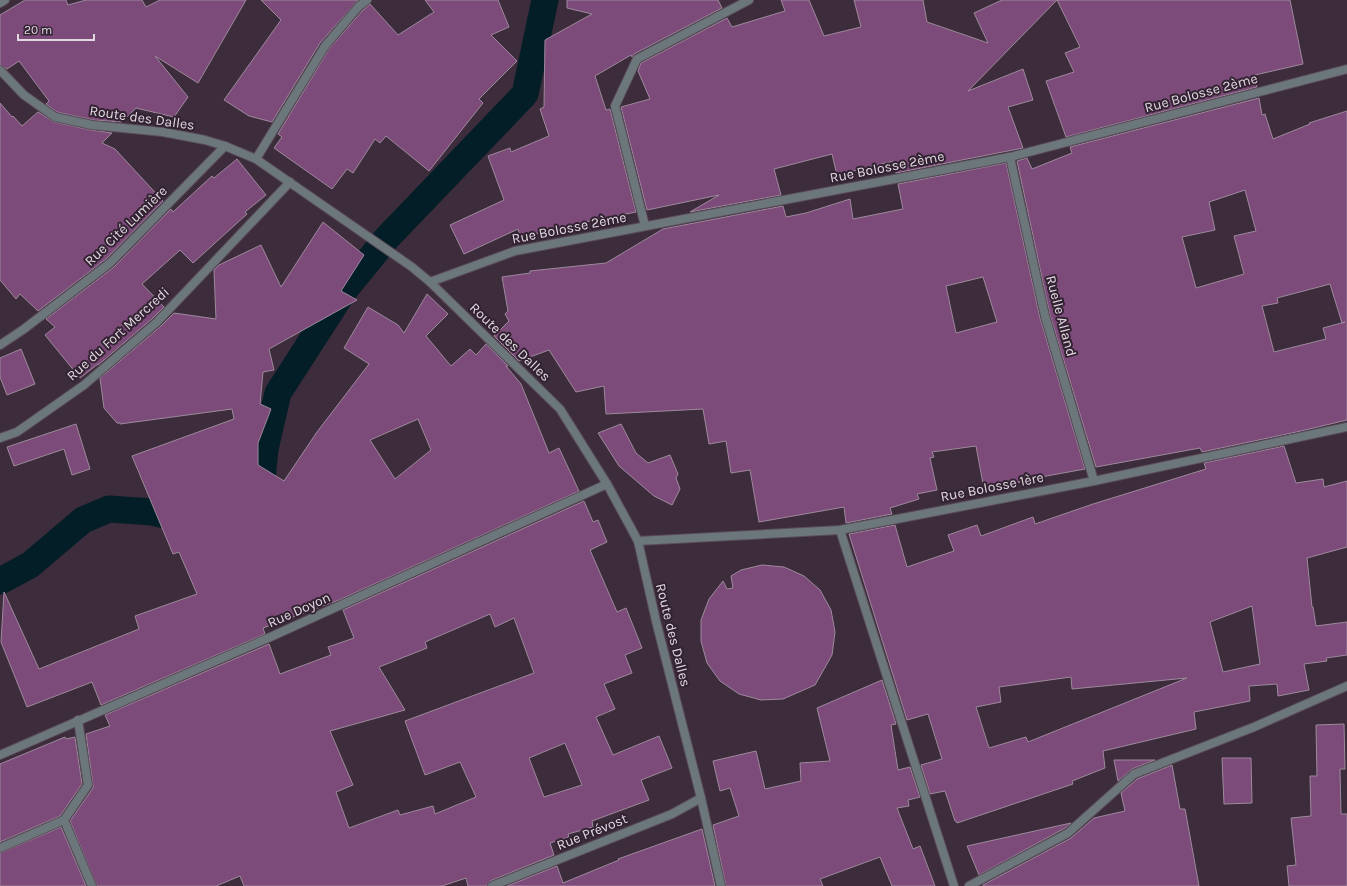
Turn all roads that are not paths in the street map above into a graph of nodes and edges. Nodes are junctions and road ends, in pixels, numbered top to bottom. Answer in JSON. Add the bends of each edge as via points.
{"nodes":[{"id":1,"x":5,"y":0,"type":"edge"},
{"id":2,"x":367,"y":0,"type":"edge"},
{"id":3,"x":749,"y":0,"type":"edge"},
{"id":4,"x":0,"y":3,"type":"edge"},
{"id":5,"x":1347,"y":69,"type":"edge"},
{"id":6,"x":0,"y":70,"type":"edge"},
{"id":7,"x":225,"y":146,"type":"junction"},
{"id":8,"x":1010,"y":157,"type":"junction"},
{"id":9,"x":256,"y":159,"type":"junction"},
{"id":10,"x":290,"y":182,"type":"junction"},
{"id":11,"x":645,"y":226,"type":"junction"},
{"id":12,"x":430,"y":282,"type":"junction"},
{"id":13,"x":0,"y":345,"type":"edge"},
{"id":14,"x":1347,"y":427,"type":"edge"},
{"id":15,"x":0,"y":438,"type":"edge"},
{"id":16,"x":1094,"y":481,"type":"junction"},
{"id":17,"x":607,"y":484,"type":"junction"},
{"id":18,"x":840,"y":530,"type":"junction"},
{"id":19,"x":638,"y":541,"type":"junction"},
{"id":20,"x":1347,"y":686,"type":"edge"},
{"id":21,"x":78,"y":720,"type":"junction"},
{"id":22,"x":0,"y":755,"type":"edge"},
{"id":23,"x":701,"y":798,"type":"junction"},
{"id":24,"x":64,"y":820,"type":"junction"},
{"id":25,"x":0,"y":848,"type":"edge"},
{"id":26,"x":92,"y":886,"type":"edge"},
{"id":27,"x":492,"y":886,"type":"edge"},
{"id":28,"x":721,"y":886,"type":"edge"},
{"id":29,"x":954,"y":886,"type":"edge"},
{"id":30,"x":969,"y":886,"type":"edge"}],
"edges":[{"from":1,"to":4,"type":"street"},
{"from":2,"to":9,"type":"street","via":[[325,46]]},
{"from":3,"to":11,"type":"street","via":[[637,59],[615,106]]},
{"from":5,"to":8,"type":"street","name":"Rue Bolosse 2ème"},
{"from":6,"to":7,"type":"street","name":"Route des Dalles","via":[[24,95],[55,117],[92,125],[163,132]]},
{"from":7,"to":9,"type":"street","name":"Route des Dalles"},
{"from":7,"to":13,"type":"street","name":"Rue Cité Lumière","via":[[110,263]]},
{"from":8,"to":11,"type":"street","name":"Rue Bolosse 2ème"},
{"from":8,"to":16,"type":"street","name":"Ruelle Alland","via":[[1045,316]]},
{"from":9,"to":10,"type":"street","name":"Route des Dalles"},
{"from":10,"to":12,"type":"street","name":"Route des Dalles"},
{"from":10,"to":15,"type":"street","name":"Rue du Fort Mercredi","via":[[156,322],[84,385],[17,432]]},
{"from":11,"to":12,"type":"street","name":"Rue Bolosse 2ème","via":[[515,251]]},
{"from":12,"to":17,"type":"street","name":"Route des Dalles","via":[[560,409]]},
{"from":14,"to":16,"type":"street","name":"Rue Bolosse 1ère"},
{"from":16,"to":18,"type":"street","name":"Rue Bolosse 1ère"},
{"from":17,"to":19,"type":"street","name":"Route des Dalles"},
{"from":17,"to":21,"type":"street","name":"Rue Doyon","via":[[266,639]]},
{"from":18,"to":19,"type":"street","name":"Rue Bolosse 1ère"},
{"from":18,"to":29,"type":"street"},
{"from":19,"to":23,"type":"street","name":"Route des Dalles"},
{"from":20,"to":30,"type":"street","via":[[1254,727],[1134,774],[1068,833]]},
{"from":21,"to":22,"type":"street","name":"Rue Doyon"},
{"from":21,"to":24,"type":"street","via":[[88,785]]},
{"from":23,"to":27,"type":"street","name":"Rue Prévost","via":[[672,814]]},
{"from":23,"to":28,"type":"street","name":"Route des Dalles"},
{"from":24,"to":25,"type":"street"},
{"from":24,"to":26,"type":"street"}]}
